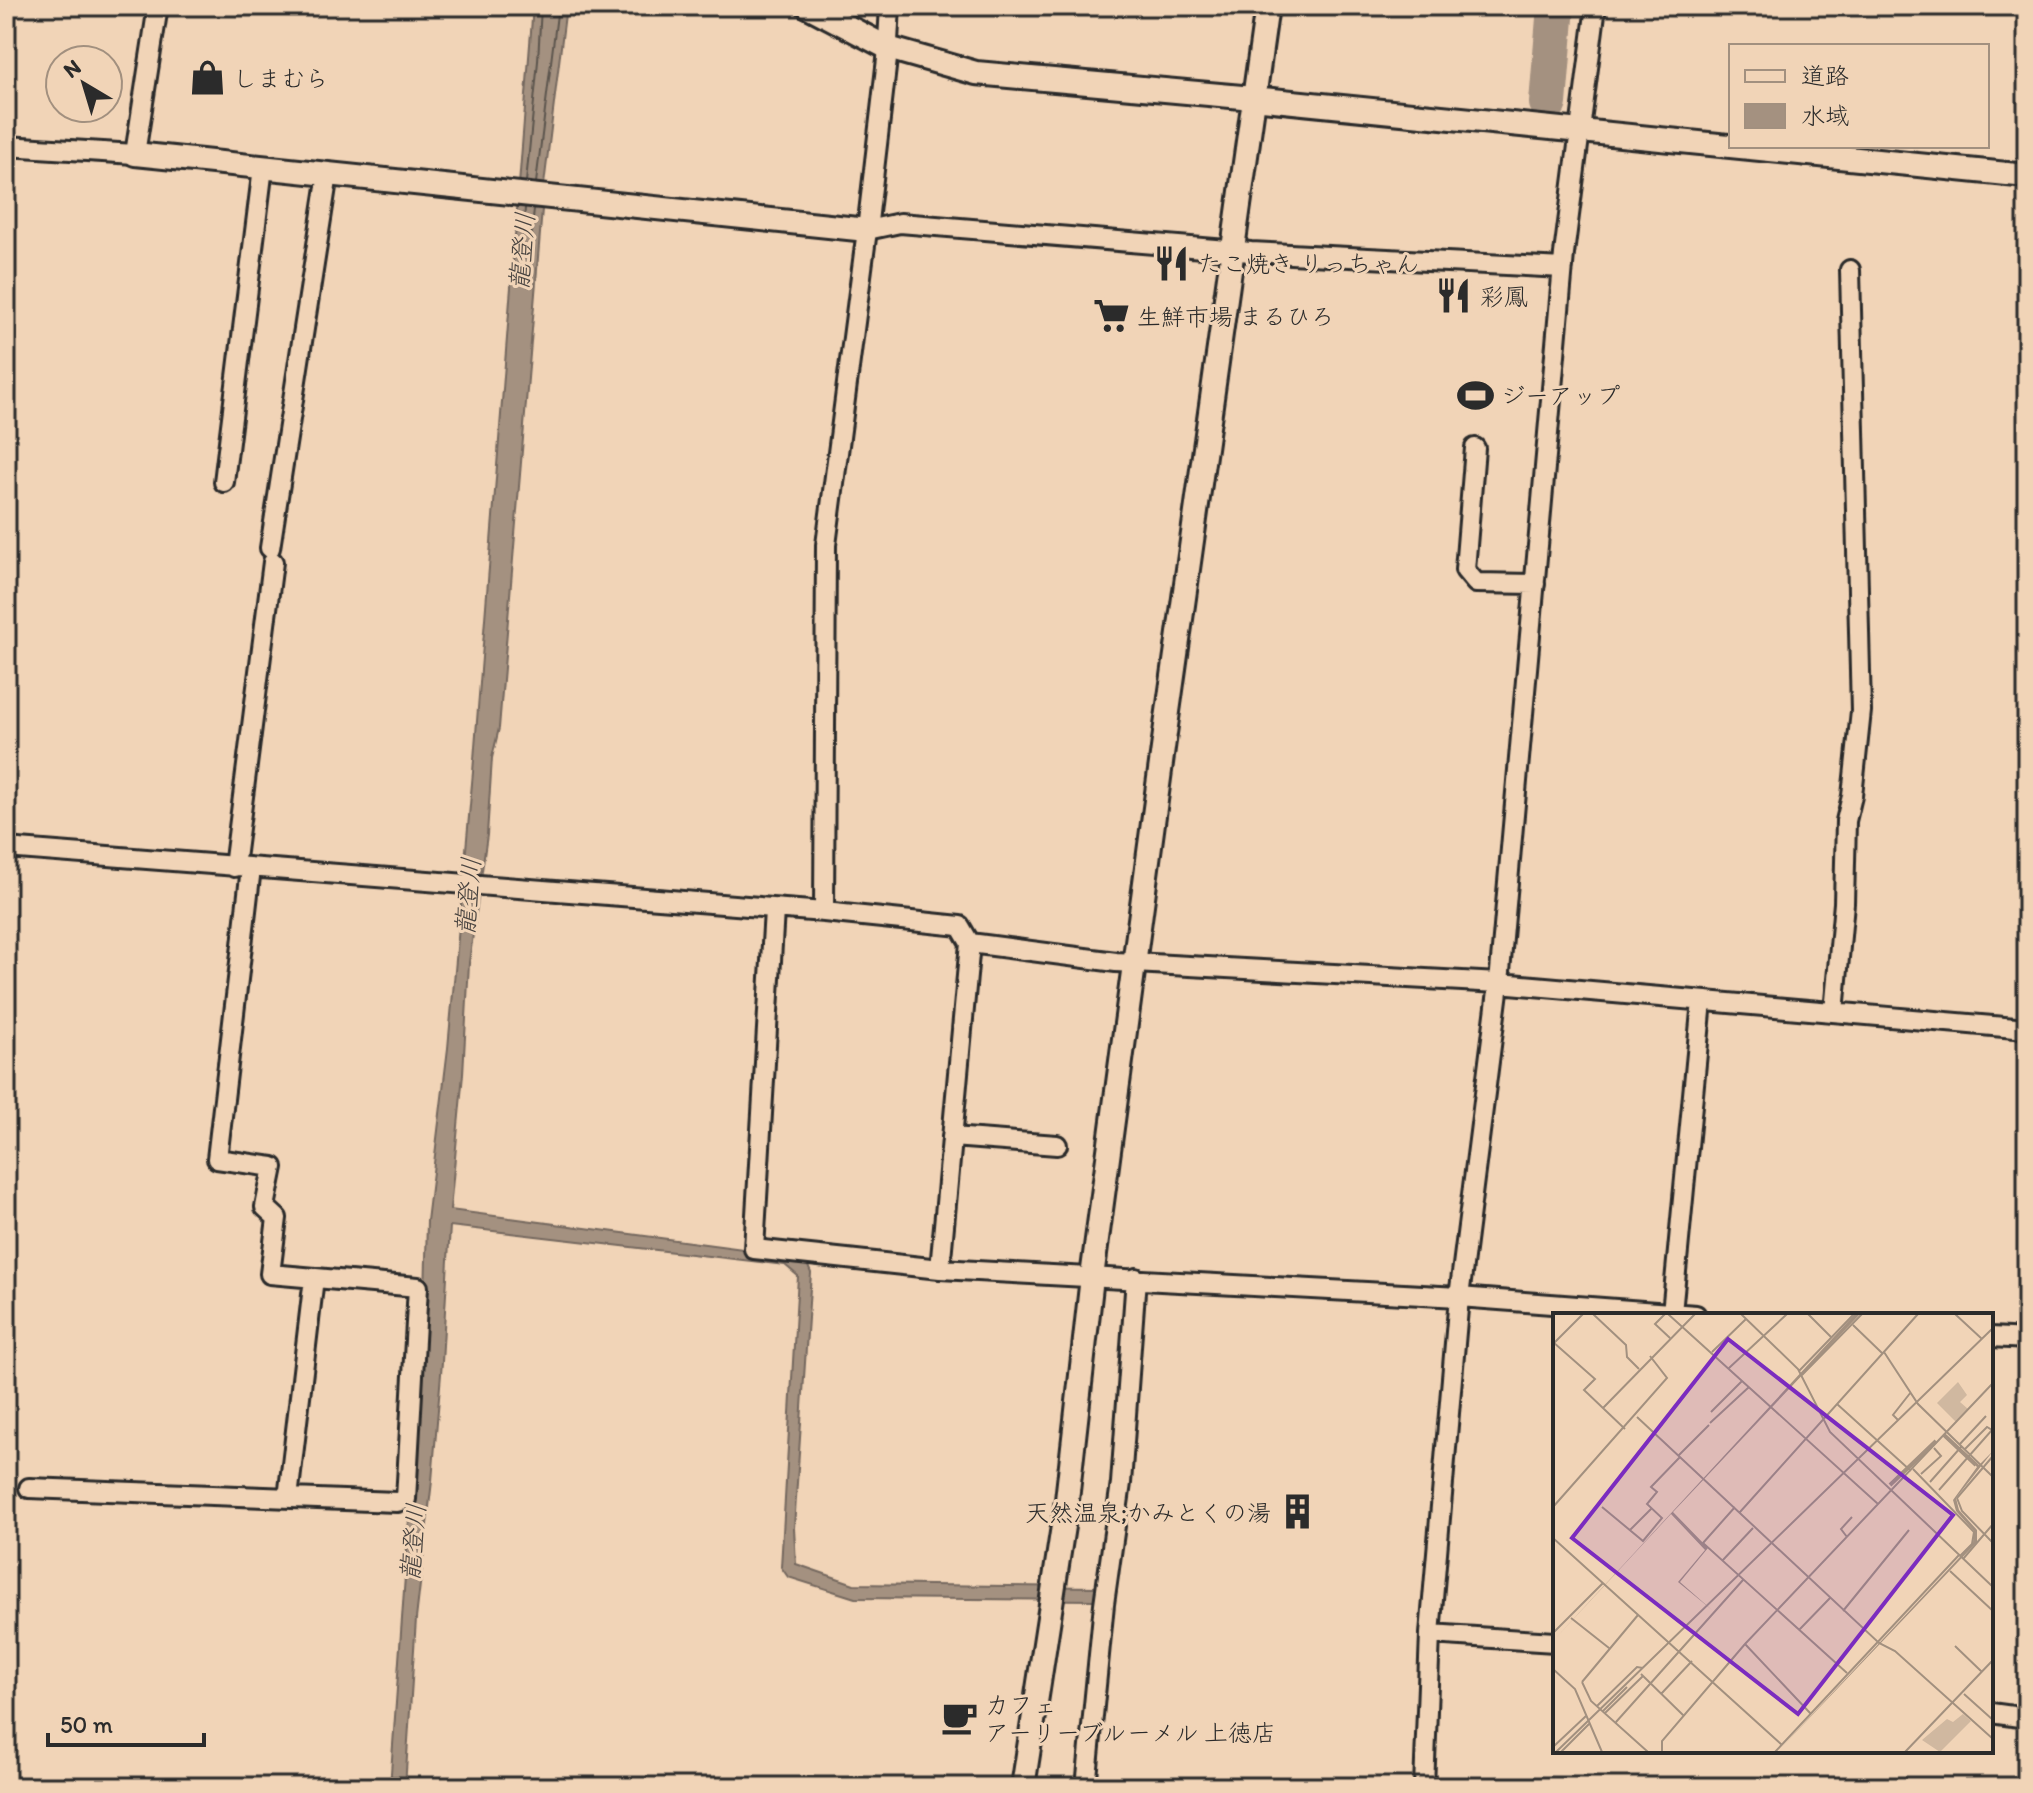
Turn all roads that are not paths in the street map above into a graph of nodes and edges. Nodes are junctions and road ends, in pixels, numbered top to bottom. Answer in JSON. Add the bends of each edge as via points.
{"nodes":[{"id":1,"x":158,"y":6,"type":"edge"},
{"id":2,"x":808,"y":6,"type":"edge"},
{"id":3,"x":890,"y":6,"type":"edge"},
{"id":4,"x":1267,"y":6,"type":"edge"},
{"id":5,"x":1596,"y":6,"type":"edge"},
{"id":6,"x":888,"y":48,"type":"junction"},
{"id":7,"x":1253,"y":98,"type":"junction"},
{"id":8,"x":1581,"y":132,"type":"junction"},
{"id":9,"x":6,"y":146,"type":"edge"},
{"id":10,"x":1729,"y":147,"type":"edge"},
{"id":11,"x":1743,"y":148,"type":"edge"},
{"id":12,"x":135,"y":154,"type":"junction"},
{"id":13,"x":263,"y":167,"type":"junction"},
{"id":14,"x":328,"y":174,"type":"junction"},
{"id":15,"x":2027,"y":176,"type":"edge"},
{"id":16,"x":867,"y":230,"type":"junction"},
{"id":17,"x":1232,"y":250,"type":"junction"},
{"id":18,"x":1563,"y":268,"type":"junction"},
{"id":19,"x":1850,"y":270,"type":"dead end"},
{"id":20,"x":1475,"y":448,"type":"dead end"},
{"id":21,"x":224,"y":482,"type":"dead end"},
{"id":22,"x":1535,"y":584,"type":"junction"},
{"id":23,"x":6,"y":848,"type":"edge"},
{"id":24,"x":242,"y":867,"type":"junction"},
{"id":25,"x":774,"y":910,"type":"junction"},
{"id":26,"x":824,"y":912,"type":"junction"},
{"id":27,"x":970,"y":943,"type":"junction"},
{"id":28,"x":1135,"y":963,"type":"junction"},
{"id":29,"x":1499,"y":983,"type":"junction"},
{"id":30,"x":1702,"y":1001,"type":"junction"},
{"id":31,"x":1834,"y":1012,"type":"junction"},
{"id":32,"x":2027,"y":1029,"type":"edge"},
{"id":33,"x":952,"y":1137,"type":"junction"},
{"id":34,"x":1057,"y":1145,"type":"dead end"},
{"id":35,"x":940,"y":1269,"type":"junction"},
{"id":36,"x":1092,"y":1277,"type":"junction"},
{"id":37,"x":314,"y":1278,"type":"junction"},
{"id":38,"x":1136,"y":1278,"type":"junction"},
{"id":39,"x":1459,"y":1297,"type":"junction"},
{"id":40,"x":1672,"y":1313,"type":"edge"},
{"id":41,"x":1993,"y":1337,"type":"edge"},
{"id":42,"x":2027,"y":1339,"type":"edge"},
{"id":43,"x":29,"y":1488,"type":"dead end"},
{"id":44,"x":288,"y":1498,"type":"junction"},
{"id":45,"x":1430,"y":1634,"type":"junction"},
{"id":46,"x":1553,"y":1642,"type":"edge"},
{"id":47,"x":1993,"y":1713,"type":"edge"},
{"id":48,"x":2027,"y":1718,"type":"edge"},
{"id":49,"x":1023,"y":1787,"type":"edge"},
{"id":50,"x":1086,"y":1787,"type":"edge"},
{"id":51,"x":1424,"y":1787,"type":"edge"}],
"edges":[{"from":1,"to":12,"type":"street"},
{"from":2,"to":6,"type":"street"},
{"from":3,"to":6,"type":"street"},
{"from":4,"to":7,"type":"street"},
{"from":5,"to":8,"type":"street"},
{"from":6,"to":7,"type":"street","via":[[976,73]]},
{"from":6,"to":16,"type":"street"},
{"from":7,"to":8,"type":"street"},
{"from":7,"to":17,"type":"street"},
{"from":8,"to":10,"type":"street"},
{"from":8,"to":18,"type":"street"},
{"from":9,"to":12,"type":"street"},
{"from":11,"to":15,"type":"street"},
{"from":12,"to":13,"type":"street"},
{"from":13,"to":14,"type":"street"},
{"from":13,"to":21,"type":"street"},
{"from":14,"to":16,"type":"street"},
{"from":14,"to":24,"type":"street","via":[[271,555]]},
{"from":16,"to":17,"type":"street","via":[[900,223]]},
{"from":16,"to":26,"type":"street","via":[[826,545]]},
{"from":17,"to":18,"type":"street"},
{"from":17,"to":28,"type":"street"},
{"from":18,"to":22,"type":"street"},
{"from":19,"to":31,"type":"street","via":[[1861,711],[1846,821]]},
{"from":20,"to":22,"type":"street","via":[[1465,570],[1476,583]]},
{"from":22,"to":29,"type":"street"},
{"from":23,"to":24,"type":"street"},
{"from":24,"to":25,"type":"street"},
{"from":24,"to":37,"type":"street","via":[[217,1159],[273,1167],[265,1207],[277,1218],[270,1274]]},
{"from":25,"to":26,"type":"street"},
{"from":25,"to":35,"type":"street","via":[[754,1249]]},
{"from":26,"to":27,"type":"street","via":[[960,926]]},
{"from":27,"to":28,"type":"street"},
{"from":27,"to":33,"type":"street"},
{"from":28,"to":29,"type":"street"},
{"from":28,"to":36,"type":"street"},
{"from":29,"to":30,"type":"street"},
{"from":29,"to":39,"type":"street"},
{"from":30,"to":31,"type":"street"},
{"from":30,"to":40,"type":"street"},
{"from":31,"to":32,"type":"street"},
{"from":33,"to":34,"type":"street"},
{"from":33,"to":35,"type":"street"},
{"from":35,"to":36,"type":"street"},
{"from":36,"to":38,"type":"street"},
{"from":36,"to":49,"type":"street","via":[[1067,1500]]},
{"from":37,"to":44,"type":"street"},
{"from":37,"to":44,"type":"street","via":[[418,1287],[406,1499]]},
{"from":38,"to":39,"type":"street"},
{"from":38,"to":50,"type":"street","via":[[1121,1483]]},
{"from":39,"to":40,"type":"street"},
{"from":39,"to":45,"type":"street"},
{"from":41,"to":42,"type":"street"},
{"from":43,"to":44,"type":"street"},
{"from":45,"to":46,"type":"street"},
{"from":45,"to":51,"type":"street"},
{"from":47,"to":48,"type":"street"}]}
